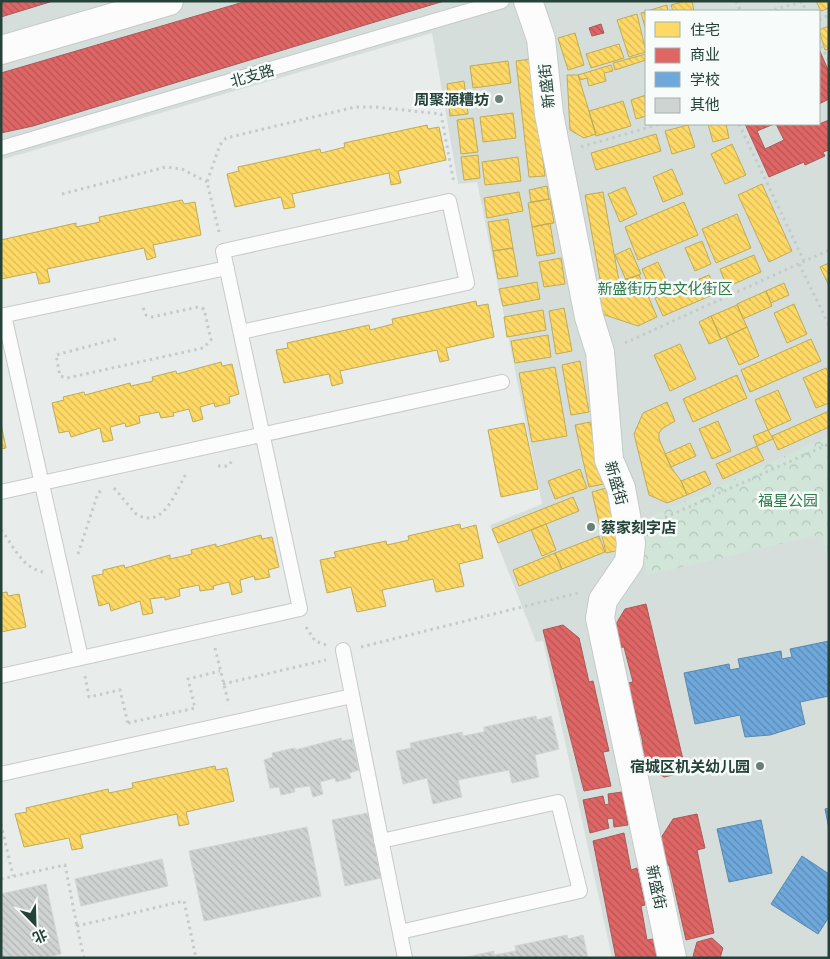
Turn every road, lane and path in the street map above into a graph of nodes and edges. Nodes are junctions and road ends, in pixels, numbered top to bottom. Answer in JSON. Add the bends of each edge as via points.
{"nodes":[{"id":1,"x":170,"y":1,"type":"edge"},
{"id":2,"x":502,"y":1,"type":"edge"},
{"id":3,"x":528,"y":1,"type":"edge"},
{"id":4,"x":772,"y":10,"type":"edge"},
{"id":5,"x":806,"y":10,"type":"edge"},
{"id":6,"x":820,"y":42,"type":"edge"},
{"id":7,"x":1,"y":50,"type":"edge"},
{"id":8,"x":829,"y":62,"type":"edge"},
{"id":9,"x":657,"y":125,"type":"edge"},
{"id":10,"x":739,"y":125,"type":"edge"},
{"id":11,"x":1,"y":148,"type":"edge"},
{"id":12,"x":558,"y":154,"type":"junction"},
{"id":13,"x":207,"y":182,"type":"junction"},
{"id":14,"x":62,"y":194,"type":"dead end"},
{"id":15,"x":449,"y":201,"type":"junction"},
{"id":16,"x":829,"y":250,"type":"edge"},
{"id":17,"x":223,"y":251,"type":"junction"},
{"id":18,"x":804,"y":261,"type":"junction"},
{"id":19,"x":799,"y":264,"type":"junction"},
{"id":20,"x":227,"y":268,"type":"junction"},
{"id":21,"x":138,"y":287,"type":"junction"},
{"id":22,"x":3,"y":316,"type":"edge"},
{"id":23,"x":829,"y":325,"type":"edge"},
{"id":24,"x":241,"y":332,"type":"junction"},
{"id":25,"x":116,"y":339,"type":"dead end"},
{"id":26,"x":600,"y":352,"type":"junction"},
{"id":27,"x":502,"y":382,"type":"dead end"},
{"id":28,"x":262,"y":435,"type":"junction"},
{"id":29,"x":248,"y":438,"type":"junction"},
{"id":30,"x":829,"y":444,"type":"edge"},
{"id":31,"x":211,"y":462,"type":"dead end"},
{"id":32,"x":191,"y":467,"type":"dead end"},
{"id":33,"x":1,"y":492,"type":"edge"},
{"id":34,"x":1,"y":530,"type":"edge"},
{"id":35,"x":629,"y":533,"type":"junction"},
{"id":36,"x":61,"y":571,"type":"junction"},
{"id":37,"x":613,"y":584,"type":"junction"},
{"id":38,"x":300,"y":609,"type":"junction"},
{"id":39,"x":211,"y":629,"type":"junction"},
{"id":40,"x":343,"y":653,"type":"junction"},
{"id":41,"x":80,"y":658,"type":"junction"},
{"id":42,"x":220,"y":671,"type":"junction"},
{"id":43,"x":1,"y":676,"type":"edge"},
{"id":44,"x":223,"y":684,"type":"junction"},
{"id":45,"x":352,"y":696,"type":"junction"},
{"id":46,"x":128,"y":723,"type":"junction"},
{"id":47,"x":233,"y":723,"type":"junction"},
{"id":48,"x":133,"y":744,"type":"junction"},
{"id":49,"x":1,"y":774,"type":"edge"},
{"id":50,"x":1,"y":824,"type":"edge"},
{"id":51,"x":381,"y":841,"type":"junction"},
{"id":52,"x":13,"y":876,"type":"junction"},
{"id":53,"x":1,"y":878,"type":"edge"},
{"id":54,"x":78,"y":926,"type":"junction"},
{"id":55,"x":400,"y":932,"type":"junction"},
{"id":56,"x":84,"y":958,"type":"edge"},
{"id":57,"x":196,"y":958,"type":"edge"},
{"id":58,"x":405,"y":958,"type":"edge"},
{"id":59,"x":672,"y":958,"type":"edge"}],
"edges":[{"from":1,"to":7,"type":"street"},
{"from":2,"to":11,"type":"lane","name":"北支路"},
{"from":3,"to":12,"type":"street","name":"新盛街","via":[[541,39],[549,114]]},
{"from":4,"to":5,"type":"path","via":[[802,2]]},
{"from":6,"to":8,"type":"path"},
{"from":9,"to":12,"type":"path"},
{"from":10,"to":18,"type":"path"},
{"from":12,"to":26,"type":"street","name":"新盛街","via":[[589,317]]},
{"from":13,"to":14,"type":"path","via":[[182,169],[166,167]]},
{"from":13,"to":15,"type":"path","via":[[220,145],[226,138],[355,108],[376,107],[441,114],[454,178]]},
{"from":13,"to":17,"type":"path"},
{"from":15,"to":17,"type":"lane"},
{"from":15,"to":24,"type":"lane","via":[[467,283]]},
{"from":16,"to":18,"type":"path"},
{"from":17,"to":20,"type":"lane"},
{"from":18,"to":19,"type":"path"},
{"from":19,"to":23,"type":"path"},
{"from":19,"to":26,"type":"path","via":[[640,338]]},
{"from":20,"to":21,"type":"lane"},
{"from":20,"to":24,"type":"lane"},
{"from":21,"to":22,"type":"lane"},
{"from":21,"to":25,"type":"path","via":[[143,309],[152,317],[204,308],[212,340],[203,348],[67,378],[60,376],[56,355]]},
{"from":22,"to":36,"type":"lane"},
{"from":24,"to":28,"type":"lane"},
{"from":26,"to":35,"type":"street","name":"新盛街","via":[[610,460],[621,488]]},
{"from":27,"to":28,"type":"lane"},
{"from":28,"to":29,"type":"lane"},
{"from":28,"to":38,"type":"lane"},
{"from":29,"to":31,"type":"path","via":[[228,466]]},
{"from":29,"to":33,"type":"lane"},
{"from":30,"to":35,"type":"path"},
{"from":32,"to":36,"type":"path","via":[[175,498],[154,517],[140,517],[126,504],[118,490],[110,486],[104,488],[98,493],[76,560]]},
{"from":34,"to":36,"type":"path","via":[[30,567],[41,572]]},
{"from":35,"to":37,"type":"street","name":"新盛街","via":[[628,562]]},
{"from":36,"to":41,"type":"lane"},
{"from":37,"to":40,"type":"path"},
{"from":37,"to":59,"type":"street","name":"新盛街","via":[[604,600],[600,618]]},
{"from":38,"to":39,"type":"lane"},
{"from":38,"to":40,"type":"path","via":[[308,633],[315,641]]},
{"from":39,"to":41,"type":"lane"},
{"from":39,"to":42,"type":"path"},
{"from":40,"to":44,"type":"path"},
{"from":40,"to":45,"type":"lane"},
{"from":41,"to":43,"type":"lane"},
{"from":41,"to":46,"type":"path","via":[[89,697],[120,690]]},
{"from":42,"to":44,"type":"path"},
{"from":42,"to":46,"type":"path","via":[[188,680],[195,708]]},
{"from":44,"to":47,"type":"path"},
{"from":45,"to":47,"type":"lane"},
{"from":45,"to":51,"type":"lane"},
{"from":46,"to":48,"type":"path"},
{"from":47,"to":48,"type":"lane"},
{"from":48,"to":49,"type":"lane"},
{"from":50,"to":52,"type":"path"},
{"from":51,"to":55,"type":"lane"},
{"from":51,"to":55,"type":"lane","via":[[558,802],[580,891]]},
{"from":52,"to":53,"type":"path"},
{"from":52,"to":54,"type":"path","via":[[65,865]]},
{"from":54,"to":56,"type":"path"},
{"from":54,"to":57,"type":"path","via":[[184,901]]},
{"from":55,"to":58,"type":"lane"}]}
